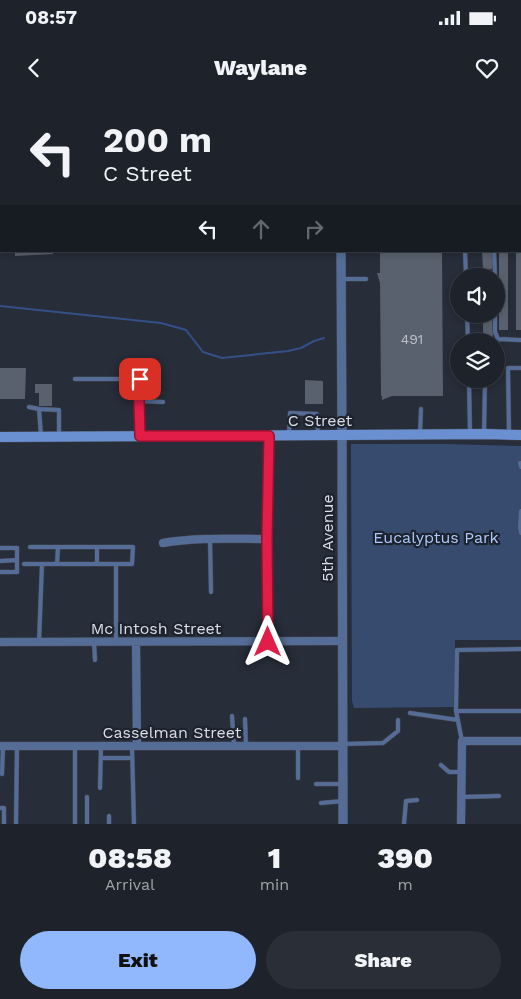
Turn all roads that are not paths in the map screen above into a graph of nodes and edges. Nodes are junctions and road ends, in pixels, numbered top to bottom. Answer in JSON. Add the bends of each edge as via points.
{"nodes":[{"id":1,"x":341,"y":252,"type":"edge"},
{"id":2,"x":465,"y":252,"type":"edge"},
{"id":3,"x":494,"y":252,"type":"edge"},
{"id":4,"x":466,"y":268,"type":"edge"},
{"id":5,"x":495,"y":268,"type":"edge"},
{"id":6,"x":341,"y":279,"type":"junction"},
{"id":7,"x":366,"y":279,"type":"dead end"},
{"id":8,"x":505,"y":340,"type":"edge"},
{"id":9,"x":521,"y":340,"type":"edge"},
{"id":10,"x":521,"y":368,"type":"edge"},
{"id":11,"x":75,"y":379,"type":"dead end"},
{"id":12,"x":469,"y":388,"type":"edge"},
{"id":13,"x":485,"y":388,"type":"edge"},
{"id":14,"x":139,"y":401,"type":"junction"},
{"id":15,"x":163,"y":402,"type":"dead end"},
{"id":16,"x":29,"y":407,"type":"dead end"},
{"id":17,"x":39,"y":409,"type":"junction"},
{"id":18,"x":421,"y":409,"type":"dead end"},
{"id":19,"x":420,"y":434,"type":"junction"},
{"id":20,"x":470,"y":434,"type":"junction"},
{"id":21,"x":484,"y":434,"type":"junction"},
{"id":22,"x":509,"y":435,"type":"junction"},
{"id":23,"x":521,"y":435,"type":"edge"},
{"id":24,"x":60,"y":436,"type":"junction"},
{"id":25,"x":140,"y":436,"type":"junction"},
{"id":26,"x":269,"y":436,"type":"junction"},
{"id":27,"x":289,"y":436,"type":"junction"},
{"id":28,"x":318,"y":436,"type":"junction"},
{"id":29,"x":342,"y":436,"type":"junction"},
{"id":30,"x":0,"y":437,"type":"edge"},
{"id":31,"x":41,"y":437,"type":"junction"},
{"id":32,"x":521,"y":511,"type":"edge"},
{"id":33,"x":521,"y":533,"type":"edge"},
{"id":34,"x":267,"y":538,"type":"junction"},
{"id":35,"x":210,"y":539,"type":"junction"},
{"id":36,"x":163,"y":543,"type":"dead end"},
{"id":37,"x":30,"y":547,"type":"dead end"},
{"id":38,"x":58,"y":547,"type":"junction"},
{"id":39,"x":97,"y":547,"type":"junction"},
{"id":40,"x":0,"y":548,"type":"edge"},
{"id":41,"x":17,"y":560,"type":"junction"},
{"id":42,"x":0,"y":561,"type":"edge"},
{"id":43,"x":24,"y":564,"type":"dead end"},
{"id":44,"x":42,"y":564,"type":"junction"},
{"id":45,"x":58,"y":564,"type":"junction"},
{"id":46,"x":97,"y":564,"type":"junction"},
{"id":47,"x":116,"y":564,"type":"junction"},
{"id":48,"x":0,"y":572,"type":"edge"},
{"id":49,"x":211,"y":592,"type":"dead end"},
{"id":50,"x":342,"y":641,"type":"junction"},
{"id":51,"x":0,"y":642,"type":"edge"},
{"id":52,"x":39,"y":642,"type":"junction"},
{"id":53,"x":94,"y":642,"type":"junction"},
{"id":54,"x":116,"y":642,"type":"junction"},
{"id":55,"x":136,"y":642,"type":"junction"},
{"id":56,"x":268,"y":642,"type":"junction"},
{"id":57,"x":521,"y":649,"type":"edge"},
{"id":58,"x":95,"y":660,"type":"dead end"},
{"id":59,"x":456,"y":711,"type":"junction"},
{"id":60,"x":521,"y":711,"type":"edge"},
{"id":61,"x":410,"y":713,"type":"dead end"},
{"id":62,"x":232,"y":716,"type":"dead end"},
{"id":63,"x":245,"y":719,"type":"dead end"},
{"id":64,"x":398,"y":720,"type":"dead end"},
{"id":65,"x":458,"y":720,"type":"junction"},
{"id":66,"x":462,"y":741,"type":"junction"},
{"id":67,"x":521,"y":741,"type":"edge"},
{"id":68,"x":134,"y":745,"type":"junction"},
{"id":69,"x":344,"y":745,"type":"junction"},
{"id":70,"x":2,"y":746,"type":"edge"},
{"id":71,"x":17,"y":746,"type":"junction"},
{"id":72,"x":75,"y":746,"type":"junction"},
{"id":73,"x":101,"y":746,"type":"junction"},
{"id":74,"x":234,"y":746,"type":"junction"},
{"id":75,"x":246,"y":746,"type":"junction"},
{"id":76,"x":298,"y":746,"type":"junction"},
{"id":77,"x":101,"y":758,"type":"junction"},
{"id":78,"x":132,"y":758,"type":"junction"},
{"id":79,"x":441,"y":764,"type":"dead end"},
{"id":80,"x":461,"y":772,"type":"junction"},
{"id":81,"x":2,"y":774,"type":"dead end"},
{"id":82,"x":298,"y":778,"type":"dead end"},
{"id":83,"x":316,"y":784,"type":"dead end"},
{"id":84,"x":343,"y":784,"type":"junction"},
{"id":85,"x":100,"y":788,"type":"dead end"},
{"id":86,"x":499,"y":796,"type":"dead end"},
{"id":87,"x":87,"y":797,"type":"dead end"},
{"id":88,"x":461,"y":797,"type":"junction"},
{"id":89,"x":417,"y":800,"type":"dead end"},
{"id":90,"x":343,"y":801,"type":"junction"},
{"id":91,"x":321,"y":803,"type":"dead end"},
{"id":92,"x":0,"y":808,"type":"edge"},
{"id":93,"x":109,"y":816,"type":"dead end"},
{"id":94,"x":4,"y":824,"type":"edge"},
{"id":95,"x":16,"y":824,"type":"edge"},
{"id":96,"x":75,"y":824,"type":"edge"},
{"id":97,"x":87,"y":824,"type":"edge"},
{"id":98,"x":109,"y":824,"type":"edge"},
{"id":99,"x":134,"y":824,"type":"edge"},
{"id":100,"x":343,"y":824,"type":"edge"},
{"id":101,"x":404,"y":824,"type":"edge"},
{"id":102,"x":461,"y":824,"type":"edge"}],
"edges":[{"from":1,"to":6,"type":"street","name":"5th Avenue"},
{"from":2,"to":4,"type":"lane"},
{"from":3,"to":5,"type":"lane"},
{"from":6,"to":7,"type":"lane"},
{"from":6,"to":29,"type":"street","name":"5th Avenue"},
{"from":8,"to":9,"type":"lane"},
{"from":10,"to":22,"type":"lane","via":[[508,368]]},
{"from":11,"to":14,"type":"lane","via":[[140,379]]},
{"from":12,"to":20,"type":"lane"},
{"from":13,"to":21,"type":"lane"},
{"from":14,"to":15,"type":"lane"},
{"from":14,"to":25,"type":"lane"},
{"from":16,"to":17,"type":"lane"},
{"from":17,"to":24,"type":"lane","via":[[58,410]]},
{"from":17,"to":31,"type":"lane"},
{"from":18,"to":19,"type":"lane"},
{"from":19,"to":20,"type":"main road","name":"C Street"},
{"from":19,"to":29,"type":"main road","name":"C Street"},
{"from":20,"to":21,"type":"main road","name":"C Street"},
{"from":21,"to":22,"type":"main road","name":"C Street"},
{"from":22,"to":23,"type":"main road","name":"C Street"},
{"from":24,"to":25,"type":"main road","name":"C Street"},
{"from":24,"to":31,"type":"main road","name":"C Street"},
{"from":25,"to":26,"type":"main road","name":"C Street"},
{"from":26,"to":27,"type":"main road","name":"C Street"},
{"from":26,"to":34,"type":"street"},
{"from":27,"to":28,"type":"main road","name":"C Street"},
{"from":27,"to":28,"type":"lane","via":[[290,414],[317,414]]},
{"from":28,"to":29,"type":"main road","name":"C Street"},
{"from":29,"to":50,"type":"street","name":"5th Avenue"},
{"from":30,"to":31,"type":"main road","name":"C Street"},
{"from":32,"to":33,"type":"lane"},
{"from":34,"to":35,"type":"street"},
{"from":34,"to":56,"type":"street"},
{"from":35,"to":36,"type":"street"},
{"from":35,"to":49,"type":"lane"},
{"from":37,"to":38,"type":"lane"},
{"from":38,"to":39,"type":"lane"},
{"from":38,"to":45,"type":"lane"},
{"from":39,"to":46,"type":"lane"},
{"from":39,"to":47,"type":"lane","via":[[133,547],[132,564]]},
{"from":40,"to":41,"type":"lane","via":[[17,548]]},
{"from":41,"to":42,"type":"lane"},
{"from":41,"to":48,"type":"lane","via":[[17,572]]},
{"from":43,"to":44,"type":"lane"},
{"from":44,"to":45,"type":"lane"},
{"from":44,"to":52,"type":"lane"},
{"from":45,"to":46,"type":"lane"},
{"from":46,"to":47,"type":"lane"},
{"from":47,"to":54,"type":"lane"},
{"from":50,"to":56,"type":"street","name":"Mc Intosh Street"},
{"from":50,"to":69,"type":"street","name":"5th Avenue"},
{"from":51,"to":52,"type":"street","name":"Mc Intosh Street"},
{"from":52,"to":53,"type":"street","name":"Mc Intosh Street"},
{"from":53,"to":54,"type":"street","name":"Mc Intosh Street"},
{"from":53,"to":58,"type":"lane"},
{"from":54,"to":55,"type":"street","name":"Mc Intosh Street"},
{"from":55,"to":56,"type":"street","name":"Mc Intosh Street"},
{"from":55,"to":68,"type":"street"},
{"from":57,"to":59,"type":"lane","via":[[457,650]]},
{"from":59,"to":60,"type":"lane"},
{"from":59,"to":65,"type":"lane"},
{"from":61,"to":65,"type":"lane"},
{"from":62,"to":74,"type":"lane"},
{"from":63,"to":75,"type":"lane"},
{"from":64,"to":69,"type":"lane","via":[[398,731],[383,743]]},
{"from":65,"to":66,"type":"lane"},
{"from":66,"to":67,"type":"street"},
{"from":66,"to":80,"type":"street"},
{"from":68,"to":73,"type":"street","name":"Casselman Street"},
{"from":68,"to":74,"type":"street","name":"Casselman Street"},
{"from":68,"to":78,"type":"lane"},
{"from":69,"to":76,"type":"street","name":"Casselman Street"},
{"from":69,"to":84,"type":"street","name":"5th Avenue"},
{"from":70,"to":71,"type":"street","name":"Casselman Street"},
{"from":70,"to":81,"type":"lane"},
{"from":71,"to":72,"type":"street","name":"Casselman Street"},
{"from":71,"to":95,"type":"lane"},
{"from":72,"to":73,"type":"street","name":"Casselman Street"},
{"from":72,"to":96,"type":"lane"},
{"from":73,"to":77,"type":"lane"},
{"from":74,"to":75,"type":"street","name":"Casselman Street"},
{"from":75,"to":76,"type":"street","name":"Casselman Street"},
{"from":76,"to":82,"type":"lane"},
{"from":77,"to":78,"type":"lane"},
{"from":77,"to":85,"type":"lane"},
{"from":78,"to":99,"type":"lane"},
{"from":79,"to":80,"type":"lane","via":[[450,772]]},
{"from":80,"to":88,"type":"street"},
{"from":83,"to":84,"type":"lane"},
{"from":84,"to":90,"type":"street","name":"5th Avenue"},
{"from":86,"to":88,"type":"lane"},
{"from":87,"to":97,"type":"lane"},
{"from":88,"to":102,"type":"street"},
{"from":89,"to":101,"type":"lane","via":[[406,801]]},
{"from":90,"to":91,"type":"lane"},
{"from":90,"to":100,"type":"street","name":"5th Avenue"},
{"from":92,"to":94,"type":"lane","via":[[4,808]]},
{"from":93,"to":98,"type":"lane"}]}
